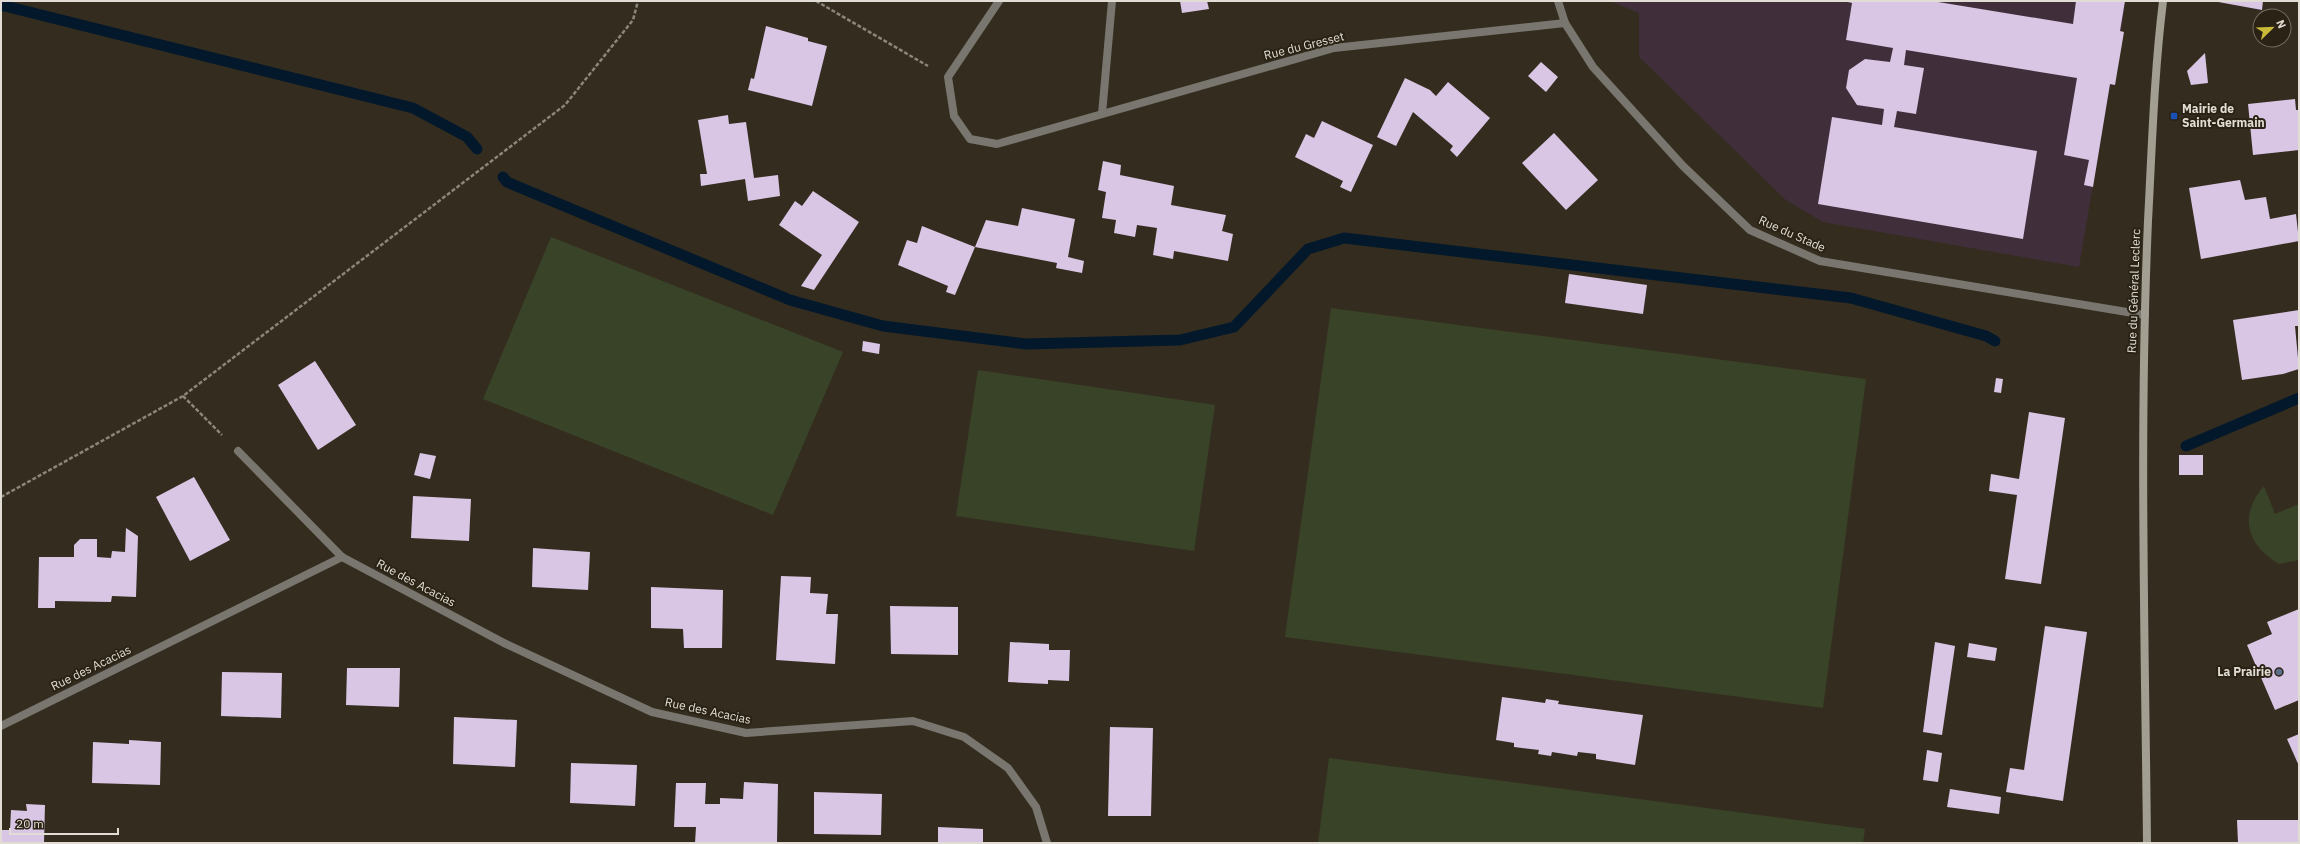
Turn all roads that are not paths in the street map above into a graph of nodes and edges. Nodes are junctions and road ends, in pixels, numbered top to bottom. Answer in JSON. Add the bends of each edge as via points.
{"nodes":[{"id":1,"x":999,"y":1,"type":"edge"},
{"id":2,"x":1112,"y":1,"type":"edge"},
{"id":3,"x":1558,"y":1,"type":"edge"},
{"id":4,"x":2163,"y":1,"type":"edge"},
{"id":5,"x":1565,"y":23,"type":"junction"},
{"id":6,"x":1102,"y":114,"type":"junction"},
{"id":7,"x":2144,"y":315,"type":"junction"},
{"id":8,"x":238,"y":451,"type":"road end"},
{"id":9,"x":342,"y":557,"type":"junction"},
{"id":10,"x":1,"y":726,"type":"edge"},
{"id":11,"x":1047,"y":843,"type":"edge"},
{"id":12,"x":2147,"y":843,"type":"edge"}],
"edges":[{"from":1,"to":6,"type":"street","name":"Rue du Gresset","via":[[948,77],[954,116],[970,139],[996,144]]},
{"from":2,"to":6,"type":"street"},
{"from":3,"to":5,"type":"street","name":"Rue du Stade"},
{"from":4,"to":7,"type":"street","name":"Rue du Général Leclerc","via":[[2155,66]]},
{"from":5,"to":6,"type":"street","name":"Rue du Gresset","via":[[1334,48]]},
{"from":5,"to":7,"type":"street","name":"Rue du Stade","via":[[1593,67],[1683,166],[1750,230],[1820,261]]},
{"from":7,"to":12,"type":"street","name":"Rue du Général Leclerc","via":[[2142,444]]},
{"from":8,"to":9,"type":"street","name":"Rue des Acacias"},
{"from":9,"to":10,"type":"street","name":"Rue des Acacias"},
{"from":9,"to":11,"type":"street","name":"Rue des Acacias","via":[[504,644],[652,712],[746,733],[913,721],[964,737],[1008,768],[1036,807]]}]}
